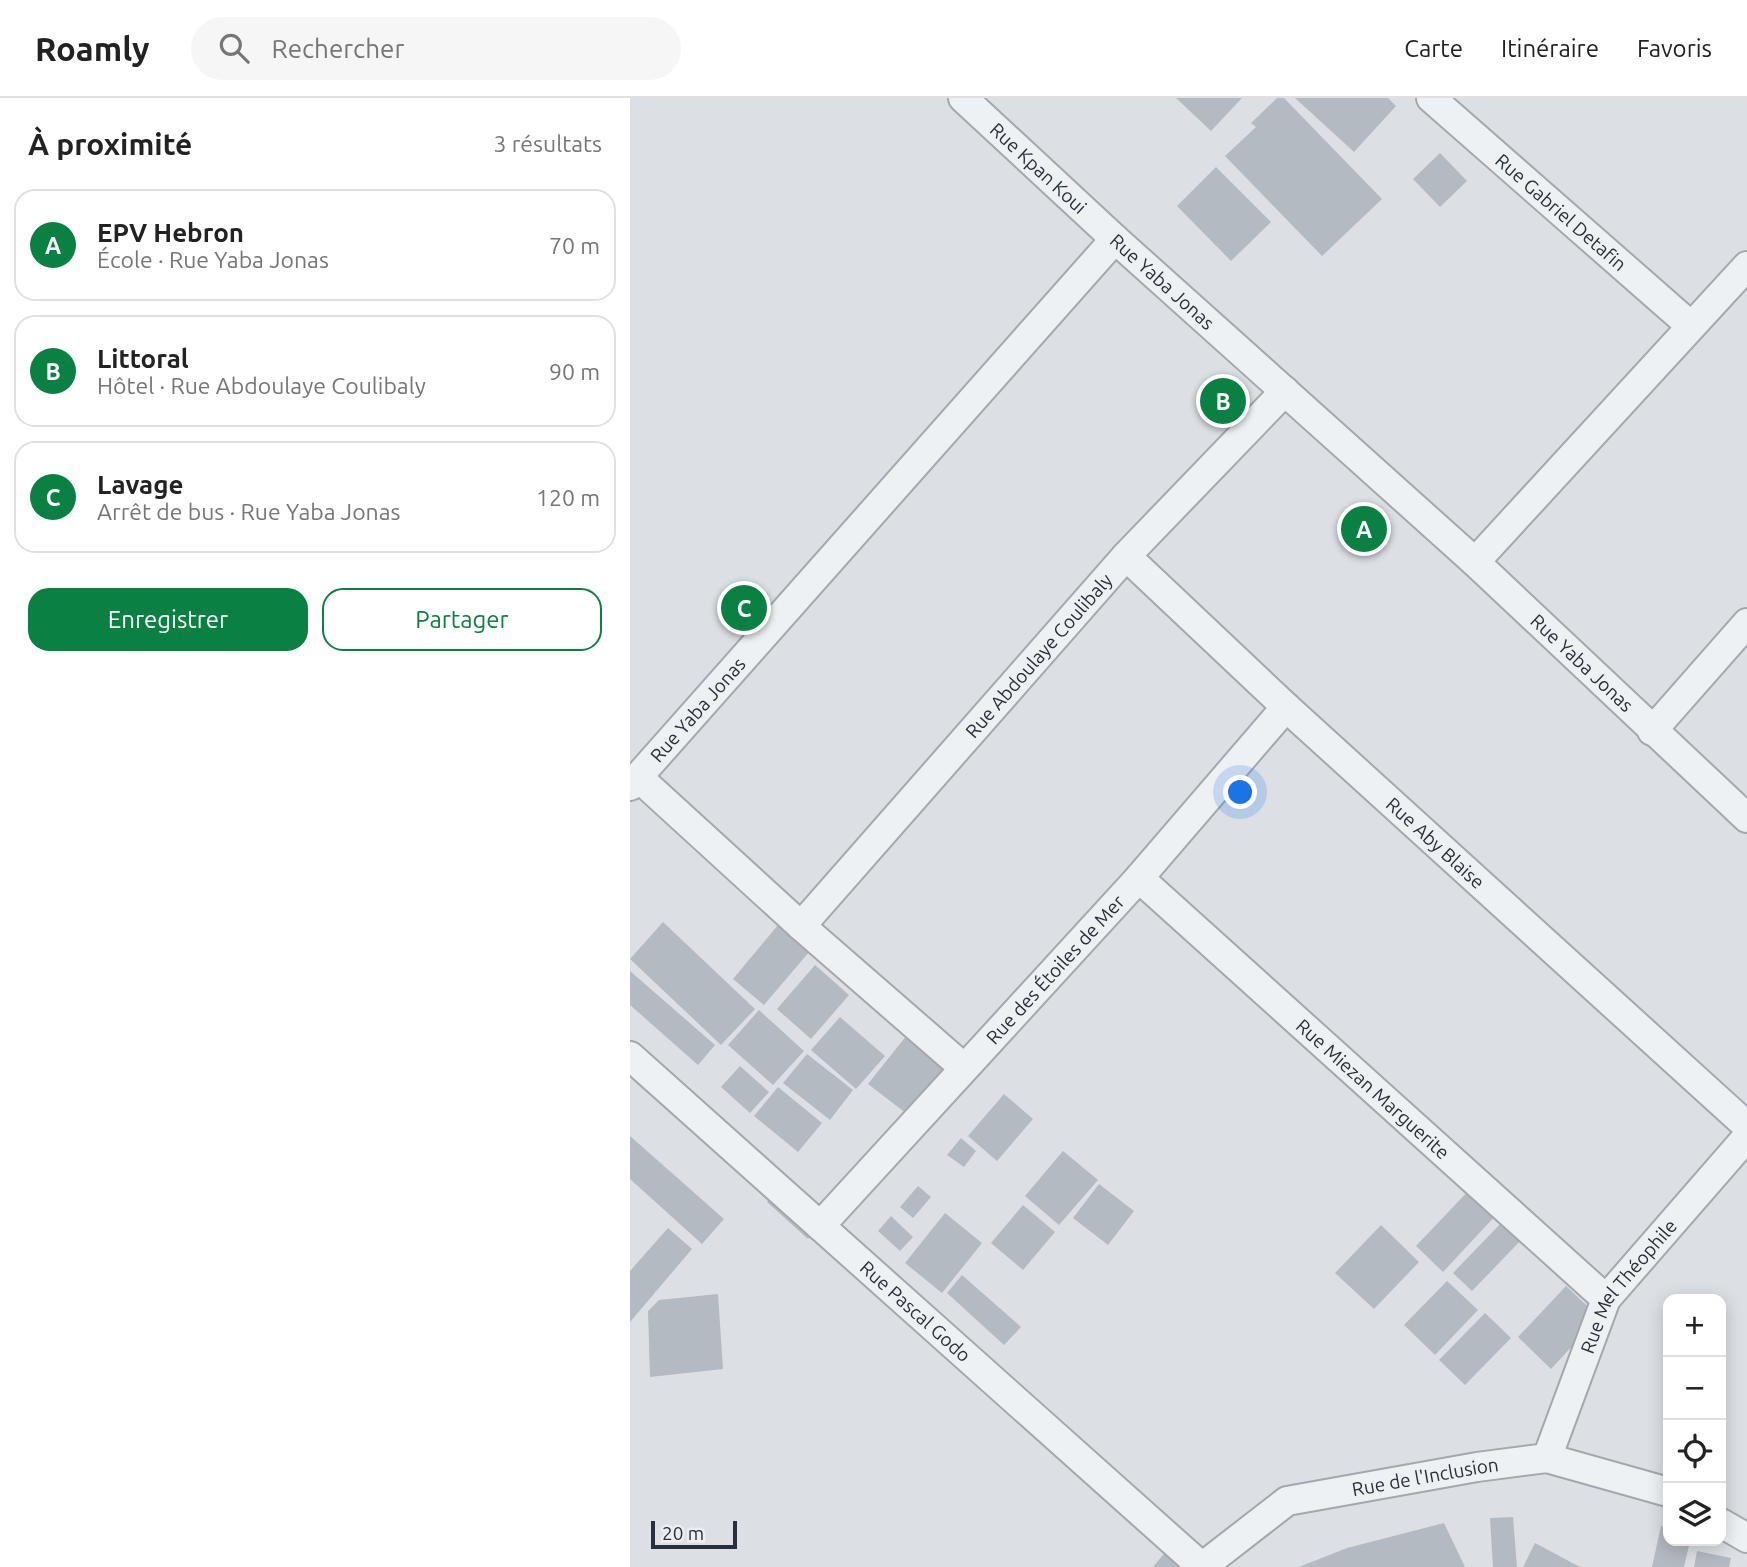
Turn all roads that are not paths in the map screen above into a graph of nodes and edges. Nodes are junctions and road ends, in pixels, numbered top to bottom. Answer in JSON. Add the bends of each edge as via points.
{"nodes":[{"id":1,"x":963,"y":98,"type":"edge"},
{"id":2,"x":1431,"y":98,"type":"edge"},
{"id":3,"x":1115,"y":239,"type":"junction"},
{"id":4,"x":1747,"y":266,"type":"edge"},
{"id":5,"x":1691,"y":326,"type":"junction"},
{"id":6,"x":1285,"y":391,"type":"junction"},
{"id":7,"x":1126,"y":556,"type":"junction"},
{"id":8,"x":1475,"y":562,"type":"junction"},
{"id":9,"x":1747,"y":623,"type":"edge"},
{"id":10,"x":1286,"y":707,"type":"junction"},
{"id":11,"x":1652,"y":731,"type":"junction"},
{"id":12,"x":634,"y":782,"type":"edge"},
{"id":13,"x":1747,"y":818,"type":"edge"},
{"id":14,"x":1139,"y":878,"type":"junction"},
{"id":15,"x":801,"y":926,"type":"junction"},
{"id":16,"x":630,"y":1056,"type":"edge"},
{"id":17,"x":963,"y":1067,"type":"junction"},
{"id":18,"x":1747,"y":1126,"type":"edge"},
{"id":19,"x":1747,"y":1137,"type":"edge"},
{"id":20,"x":820,"y":1226,"type":"junction"},
{"id":21,"x":1606,"y":1299,"type":"junction"},
{"id":22,"x":1547,"y":1458,"type":"junction"},
{"id":23,"x":1663,"y":1491,"type":"edge"},
{"id":24,"x":1202,"y":1567,"type":"edge"}],
"edges":[{"from":1,"to":3,"type":"street","name":"Rue Kpan Koui"},
{"from":2,"to":5,"type":"street","name":"Rue Gabriel Detafin"},
{"from":3,"to":6,"type":"street","name":"Rue Yaba Jonas"},
{"from":3,"to":12,"type":"street","name":"Rue Yaba Jonas"},
{"from":4,"to":5,"type":"street"},
{"from":5,"to":8,"type":"street"},
{"from":6,"to":7,"type":"street","name":"Rue Abdoulaye Coulibaly"},
{"from":6,"to":8,"type":"street","name":"Rue Yaba Jonas"},
{"from":7,"to":10,"type":"street","name":"Rue Aby Blaise"},
{"from":7,"to":15,"type":"street","name":"Rue Abdoulaye Coulibaly"},
{"from":8,"to":11,"type":"street","name":"Rue Yaba Jonas"},
{"from":9,"to":11,"type":"street"},
{"from":10,"to":14,"type":"street","name":"Rue des Étoiles de Mer"},
{"from":10,"to":18,"type":"street","name":"Rue Aby Blaise"},
{"from":11,"to":13,"type":"street","name":"Rue Yaba Jonas"},
{"from":12,"to":15,"type":"street"},
{"from":14,"to":17,"type":"street","name":"Rue des Étoiles de Mer"},
{"from":14,"to":21,"type":"street","name":"Rue Miezan Marguerite"},
{"from":15,"to":17,"type":"street"},
{"from":16,"to":20,"type":"street","name":"Rue Pascal Godo"},
{"from":17,"to":20,"type":"street","name":"Rue des Étoiles de Mer"},
{"from":19,"to":21,"type":"street","name":"Rue Mel Théophile"},
{"from":20,"to":24,"type":"street","name":"Rue Pascal Godo"},
{"from":21,"to":22,"type":"street","name":"Rue Mel Théophile"},
{"from":22,"to":23,"type":"street","name":"Rue de l'Inclusion"},
{"from":22,"to":24,"type":"street","name":"Rue de l'Inclusion","via":[[1287,1502]]}]}
